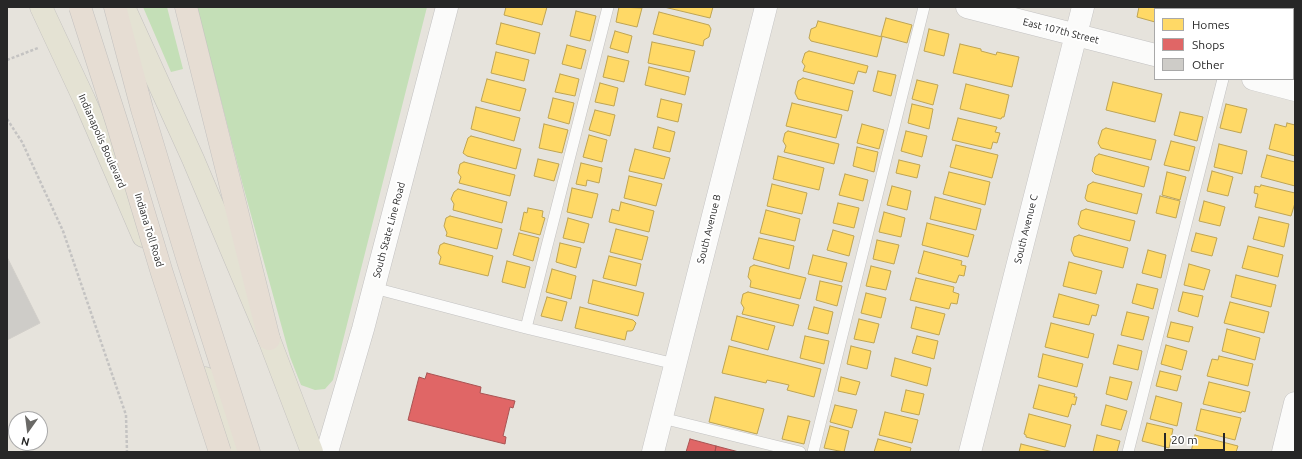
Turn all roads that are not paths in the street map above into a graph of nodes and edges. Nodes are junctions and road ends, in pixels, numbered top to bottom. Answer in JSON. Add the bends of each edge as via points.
{"nodes":[{"id":1,"x":41,"y":7,"type":"edge"},
{"id":2,"x":80,"y":7,"type":"edge"},
{"id":3,"x":115,"y":7,"type":"edge"},
{"id":4,"x":124,"y":7,"type":"edge"},
{"id":5,"x":186,"y":7,"type":"edge"},
{"id":6,"x":447,"y":7,"type":"edge"},
{"id":7,"x":608,"y":7,"type":"edge"},
{"id":8,"x":766,"y":7,"type":"edge"},
{"id":9,"x":924,"y":7,"type":"edge"},
{"id":10,"x":967,"y":7,"type":"edge"},
{"id":11,"x":1083,"y":7,"type":"edge"},
{"id":12,"x":1076,"y":35,"type":"junction"},
{"id":13,"x":1154,"y":55,"type":"edge"},
{"id":14,"x":1223,"y":80,"type":"edge"},
{"id":15,"x":1257,"y":80,"type":"edge"},
{"id":16,"x":1295,"y":90,"type":"edge"},
{"id":17,"x":374,"y":288,"type":"junction"},
{"id":18,"x":526,"y":328,"type":"junction"},
{"id":19,"x":269,"y":339,"type":"junction"},
{"id":20,"x":675,"y":364,"type":"junction"},
{"id":21,"x":1295,"y":403,"type":"edge"},
{"id":22,"x":662,"y":418,"type":"junction"},
{"id":23,"x":220,"y":452,"type":"edge"},
{"id":24,"x":237,"y":452,"type":"edge"},
{"id":25,"x":249,"y":452,"type":"edge"},
{"id":26,"x":312,"y":452,"type":"edge"},
{"id":27,"x":328,"y":452,"type":"edge"},
{"id":28,"x":653,"y":452,"type":"edge"},
{"id":29,"x":800,"y":452,"type":"edge"},
{"id":30,"x":813,"y":452,"type":"edge"},
{"id":31,"x":970,"y":452,"type":"edge"},
{"id":32,"x":1128,"y":452,"type":"edge"},
{"id":33,"x":1283,"y":452,"type":"edge"}],
"edges":[{"from":1,"to":24,"type":"main road","name":"Indianapolis Boulevard","via":[[84,99]]},
{"from":2,"to":23,"type":"highway","name":"Indiana Toll Road","bridge":true},
{"from":3,"to":25,"type":"highway","via":[[142,109]]},
{"from":4,"to":19,"type":"main road","via":[[193,159]]},
{"from":5,"to":19,"type":"highway"},
{"from":6,"to":17,"type":"street","name":"South State Line Road"},
{"from":7,"to":18,"type":"lane"},
{"from":8,"to":20,"type":"street","name":"South Avenue B"},
{"from":9,"to":30,"type":"lane"},
{"from":10,"to":12,"type":"street","name":"East 107th Street"},
{"from":11,"to":12,"type":"street","name":"South Avenue C"},
{"from":12,"to":13,"type":"street","name":"East 107th Street"},
{"from":12,"to":31,"type":"street","name":"South Avenue C"},
{"from":14,"to":32,"type":"lane"},
{"from":15,"to":16,"type":"street"},
{"from":17,"to":18,"type":"lane"},
{"from":17,"to":27,"type":"street","name":"South State Line Road"},
{"from":18,"to":20,"type":"lane"},
{"from":19,"to":26,"type":"main road"},
{"from":20,"to":22,"type":"street","name":"South Avenue B"},
{"from":21,"to":33,"type":"street"},
{"from":22,"to":28,"type":"street","name":"South Avenue B"},
{"from":22,"to":29,"type":"lane"}]}
